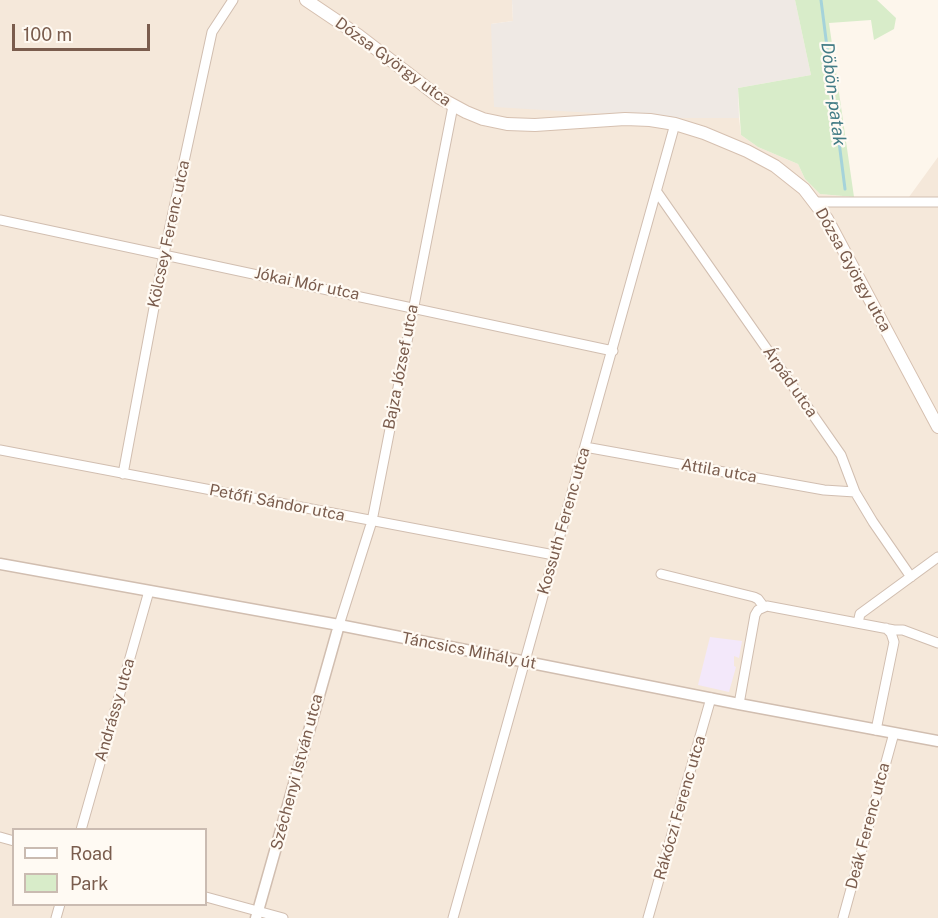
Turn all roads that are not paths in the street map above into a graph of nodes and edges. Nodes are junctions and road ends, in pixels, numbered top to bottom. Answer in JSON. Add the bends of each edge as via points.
{"nodes":[{"id":1,"x":233,"y":0,"type":"edge"},
{"id":2,"x":306,"y":0,"type":"edge"},
{"id":3,"x":453,"y":106,"type":"junction"},
{"id":4,"x":675,"y":124,"type":"junction"},
{"id":5,"x":657,"y":192,"type":"junction"},
{"id":6,"x":815,"y":202,"type":"junction"},
{"id":7,"x":938,"y":202,"type":"edge"},
{"id":8,"x":0,"y":219,"type":"edge"},
{"id":9,"x":164,"y":254,"type":"junction"},
{"id":10,"x":413,"y":307,"type":"junction"},
{"id":11,"x":613,"y":351,"type":"junction"},
{"id":12,"x":938,"y":427,"type":"edge"},
{"id":13,"x":585,"y":447,"type":"junction"},
{"id":14,"x":0,"y":450,"type":"edge"},
{"id":15,"x":123,"y":474,"type":"junction"},
{"id":16,"x":855,"y":492,"type":"junction"},
{"id":17,"x":372,"y":521,"type":"junction"},
{"id":18,"x":554,"y":555,"type":"junction"},
{"id":19,"x":938,"y":557,"type":"edge"},
{"id":20,"x":0,"y":564,"type":"edge"},
{"id":21,"x":661,"y":574,"type":"dead end"},
{"id":22,"x":911,"y":577,"type":"junction"},
{"id":23,"x":149,"y":591,"type":"junction"},
{"id":24,"x":764,"y":607,"type":"junction"},
{"id":25,"x":858,"y":622,"type":"junction"},
{"id":26,"x":339,"y":625,"type":"junction"},
{"id":27,"x":886,"y":628,"type":"junction"},
{"id":28,"x":938,"y":643,"type":"edge"},
{"id":29,"x":525,"y":662,"type":"junction"},
{"id":30,"x":711,"y":698,"type":"junction"},
{"id":31,"x":739,"y":704,"type":"junction"},
{"id":32,"x":876,"y":730,"type":"junction"},
{"id":33,"x":894,"y":733,"type":"junction"},
{"id":34,"x":938,"y":741,"type":"edge"},
{"id":35,"x":82,"y":828,"type":"edge"},
{"id":36,"x":207,"y":897,"type":"edge"},
{"id":37,"x":257,"y":915,"type":"edge"},
{"id":38,"x":283,"y":918,"type":"edge"},
{"id":39,"x":453,"y":918,"type":"edge"},
{"id":40,"x":648,"y":918,"type":"edge"},
{"id":41,"x":843,"y":918,"type":"edge"}],
"edges":[{"from":1,"to":9,"type":"street","name":"Kölcsey Ferenc utca","via":[[212,32]]},
{"from":2,"to":3,"type":"main road","name":"Dózsa György utca"},
{"from":3,"to":4,"type":"main road","name":"Dózsa György utca","via":[[507,124],[625,119]]},
{"from":3,"to":10,"type":"street","name":"Bajza József utca"},
{"from":4,"to":5,"type":"street","name":"Kossuth Ferenc utca"},
{"from":4,"to":6,"type":"main road","name":"Dózsa György utca","via":[[728,142],[775,166]]},
{"from":5,"to":11,"type":"street","name":"Kossuth Ferenc utca"},
{"from":5,"to":16,"type":"street","name":"Árpád utca","via":[[841,455]]},
{"from":6,"to":7,"type":"street"},
{"from":6,"to":12,"type":"main road","name":"Dózsa György utca"},
{"from":8,"to":9,"type":"street","name":"Jókai Mór utca"},
{"from":9,"to":10,"type":"street","name":"Jókai Mór utca"},
{"from":9,"to":15,"type":"street","name":"Kölcsey Ferenc utca"},
{"from":10,"to":11,"type":"street","name":"Jókai Mór utca"},
{"from":10,"to":17,"type":"street","name":"Bajza József utca"},
{"from":11,"to":13,"type":"street","name":"Kossuth Ferenc utca"},
{"from":13,"to":16,"type":"street","name":"Attila utca","via":[[824,490]]},
{"from":13,"to":18,"type":"street","name":"Kossuth Ferenc utca"},
{"from":14,"to":15,"type":"street","name":"Petőfi Sándor utca"},
{"from":15,"to":17,"type":"street","name":"Petőfi Sándor utca"},
{"from":16,"to":22,"type":"street","name":"Árpád utca"},
{"from":17,"to":18,"type":"street","name":"Petőfi Sándor utca"},
{"from":17,"to":26,"type":"street","name":"Bajza József utca"},
{"from":18,"to":29,"type":"street","name":"Kossuth Ferenc utca"},
{"from":19,"to":22,"type":"street"},
{"from":20,"to":23,"type":"street","name":"Táncsics Mihály út"},
{"from":21,"to":24,"type":"street","via":[[754,597]]},
{"from":22,"to":25,"type":"street","via":[[860,614]]},
{"from":23,"to":26,"type":"street","name":"Táncsics Mihály út"},
{"from":23,"to":35,"type":"street","name":"Andrássy utca"},
{"from":24,"to":25,"type":"street","via":[[771,605]]},
{"from":24,"to":31,"type":"street","via":[[755,615]]},
{"from":25,"to":27,"type":"street"},
{"from":26,"to":29,"type":"street","name":"Táncsics Mihály út"},
{"from":26,"to":37,"type":"street","name":"Széchenyi István utca"},
{"from":27,"to":28,"type":"street"},
{"from":27,"to":32,"type":"street","via":[[894,642]]},
{"from":29,"to":30,"type":"street","name":"Táncsics Mihály út"},
{"from":29,"to":39,"type":"street","name":"Kossuth Ferenc utca"},
{"from":30,"to":31,"type":"street","name":"Táncsics Mihály út"},
{"from":30,"to":40,"type":"street","name":"Rákóczi Ferenc utca"},
{"from":31,"to":32,"type":"street","name":"Táncsics Mihály út"},
{"from":32,"to":33,"type":"street","name":"Táncsics Mihály út"},
{"from":33,"to":34,"type":"street","name":"Táncsics Mihály út"},
{"from":33,"to":41,"type":"street","name":"Deák Ferenc utca"},
{"from":36,"to":37,"type":"street"},
{"from":37,"to":38,"type":"street"}]}
